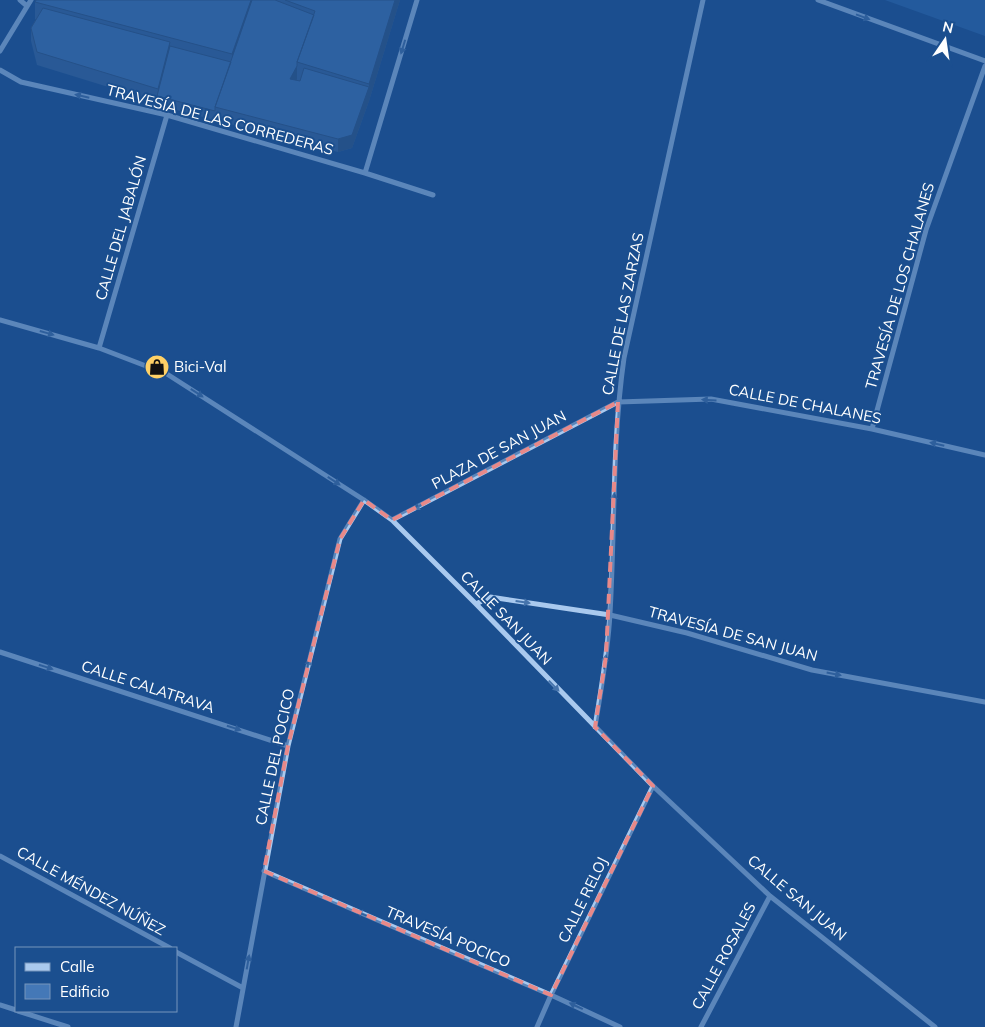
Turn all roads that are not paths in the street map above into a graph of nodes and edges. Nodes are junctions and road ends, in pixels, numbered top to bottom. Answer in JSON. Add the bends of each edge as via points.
{"nodes":[{"id":1,"x":20,"y":0,"type":"edge"},
{"id":2,"x":31,"y":0,"type":"edge"},
{"id":3,"x":417,"y":0,"type":"edge"},
{"id":4,"x":703,"y":0,"type":"edge"},
{"id":5,"x":818,"y":0,"type":"edge"},
{"id":6,"x":27,"y":6,"type":"junction"},
{"id":7,"x":0,"y":51,"type":"edge"},
{"id":8,"x":985,"y":61,"type":"edge"},
{"id":9,"x":985,"y":66,"type":"edge"},
{"id":10,"x":0,"y":70,"type":"edge"},
{"id":11,"x":167,"y":115,"type":"junction"},
{"id":12,"x":365,"y":173,"type":"junction"},
{"id":13,"x":433,"y":194,"type":"dead end"},
{"id":14,"x":0,"y":320,"type":"edge"},
{"id":15,"x":99,"y":348,"type":"junction"},
{"id":16,"x":618,"y":402,"type":"junction"},
{"id":17,"x":872,"y":429,"type":"junction"},
{"id":18,"x":985,"y":454,"type":"edge"},
{"id":19,"x":364,"y":500,"type":"junction"},
{"id":20,"x":392,"y":520,"type":"junction"},
{"id":21,"x":476,"y":604,"type":"junction"},
{"id":22,"x":610,"y":615,"type":"junction"},
{"id":23,"x":0,"y":652,"type":"edge"},
{"id":24,"x":985,"y":702,"type":"edge"},
{"id":25,"x":595,"y":727,"type":"junction"},
{"id":26,"x":288,"y":746,"type":"junction"},
{"id":27,"x":652,"y":786,"type":"junction"},
{"id":28,"x":0,"y":856,"type":"edge"},
{"id":29,"x":264,"y":871,"type":"junction"},
{"id":30,"x":770,"y":896,"type":"junction"},
{"id":31,"x":168,"y":947,"type":"edge"},
{"id":32,"x":178,"y":953,"type":"edge"},
{"id":33,"x":243,"y":988,"type":"junction"},
{"id":34,"x":551,"y":995,"type":"junction"},
{"id":35,"x":0,"y":1005,"type":"edge"},
{"id":36,"x":15,"y":1009,"type":"edge"},
{"id":37,"x":23,"y":1012,"type":"edge"},
{"id":38,"x":68,"y":1027,"type":"edge"},
{"id":39,"x":236,"y":1027,"type":"edge"},
{"id":40,"x":538,"y":1027,"type":"edge"},
{"id":41,"x":620,"y":1027,"type":"edge"},
{"id":42,"x":701,"y":1027,"type":"edge"},
{"id":43,"x":935,"y":1027,"type":"edge"}],
"edges":[{"from":1,"to":6,"type":"street"},
{"from":2,"to":6,"type":"street"},
{"from":3,"to":12,"type":"street","one_way":true},
{"from":4,"to":16,"type":"street","name":"CALLE DE LAS ZARZAS","via":[[624,358]]},
{"from":5,"to":8,"type":"street","one_way":true},
{"from":6,"to":7,"type":"street"},
{"from":9,"to":17,"type":"street","name":"TRAVESÍA DE LOS CHALANES","via":[[926,230]]},
{"from":11,"to":10,"type":"street","name":"TRAVESÍA DE LAS CORREDERAS","one_way":true,"via":[[21,82]]},
{"from":11,"to":12,"type":"street","name":"TRAVESÍA DE LAS CORREDERAS"},
{"from":11,"to":15,"type":"street","name":"CALLE DEL JABALÓN"},
{"from":12,"to":13,"type":"street","name":"TRAVESÍA DE LAS CORREDERAS"},
{"from":14,"to":15,"type":"street","name":"CALLE SAN JUAN","one_way":true},
{"from":15,"to":19,"type":"street","name":"CALLE SAN JUAN","one_way":true,"via":[[167,374]]},
{"from":17,"to":16,"type":"street","name":"CALLE DE CHALANES","one_way":true,"via":[[711,399]]},
{"from":16,"to":20,"type":"street","name":"PLAZA DE SAN JUAN","one_way":true},
{"from":22,"to":16,"type":"street","name":"CALLE DE LAS ZARZAS","one_way":true},
{"from":18,"to":17,"type":"street","name":"CALLE DE CHALANES","one_way":true},
{"from":19,"to":20,"type":"street","name":"CALLE SAN JUAN"},
{"from":26,"to":19,"type":"street","name":"CALLE DEL POCICO","one_way":true,"via":[[340,540]]},
{"from":20,"to":21,"type":"street","name":"CALLE SAN JUAN"},
{"from":21,"to":22,"type":"street","name":"TRAVESÍA DE SAN JUAN","one_way":true,"via":[[490,597]]},
{"from":21,"to":25,"type":"street","name":"CALLE SAN JUAN","one_way":true},
{"from":22,"to":24,"type":"street","name":"TRAVESÍA DE SAN JUAN","one_way":true,"via":[[687,633],[812,670]]},
{"from":25,"to":22,"type":"street","name":"CALLE DE LAS ZARZAS","one_way":true},
{"from":23,"to":26,"type":"street","name":"CALLE CALATRAVA","one_way":true},
{"from":25,"to":27,"type":"street","name":"CALLE SAN JUAN"},
{"from":26,"to":29,"type":"street","name":"CALLE DEL POCICO"},
{"from":27,"to":30,"type":"street","name":"CALLE SAN JUAN"},
{"from":27,"to":34,"type":"street","name":"CALLE RELOJ"},
{"from":28,"to":31,"type":"street","name":"CALLE MÉNDEZ NÚÑEZ"},
{"from":33,"to":29,"type":"street","name":"CALLE DEL POCICO","one_way":true},
{"from":34,"to":29,"type":"street","name":"TRAVESÍA POCICO","one_way":true},
{"from":30,"to":42,"type":"street","name":"CALLE ROSALES"},
{"from":30,"to":43,"type":"street","name":"CALLE SAN JUAN"},
{"from":32,"to":33,"type":"street","name":"CALLE MÉNDEZ NÚÑEZ"},
{"from":33,"to":39,"type":"street","name":"CALLE DEL POCICO"},
{"from":34,"to":40,"type":"street","name":"CALLE RELOJ"},
{"from":41,"to":34,"type":"street","name":"TRAVESÍA POCICO","one_way":true},
{"from":35,"to":36,"type":"street"},
{"from":37,"to":38,"type":"street"}]}
